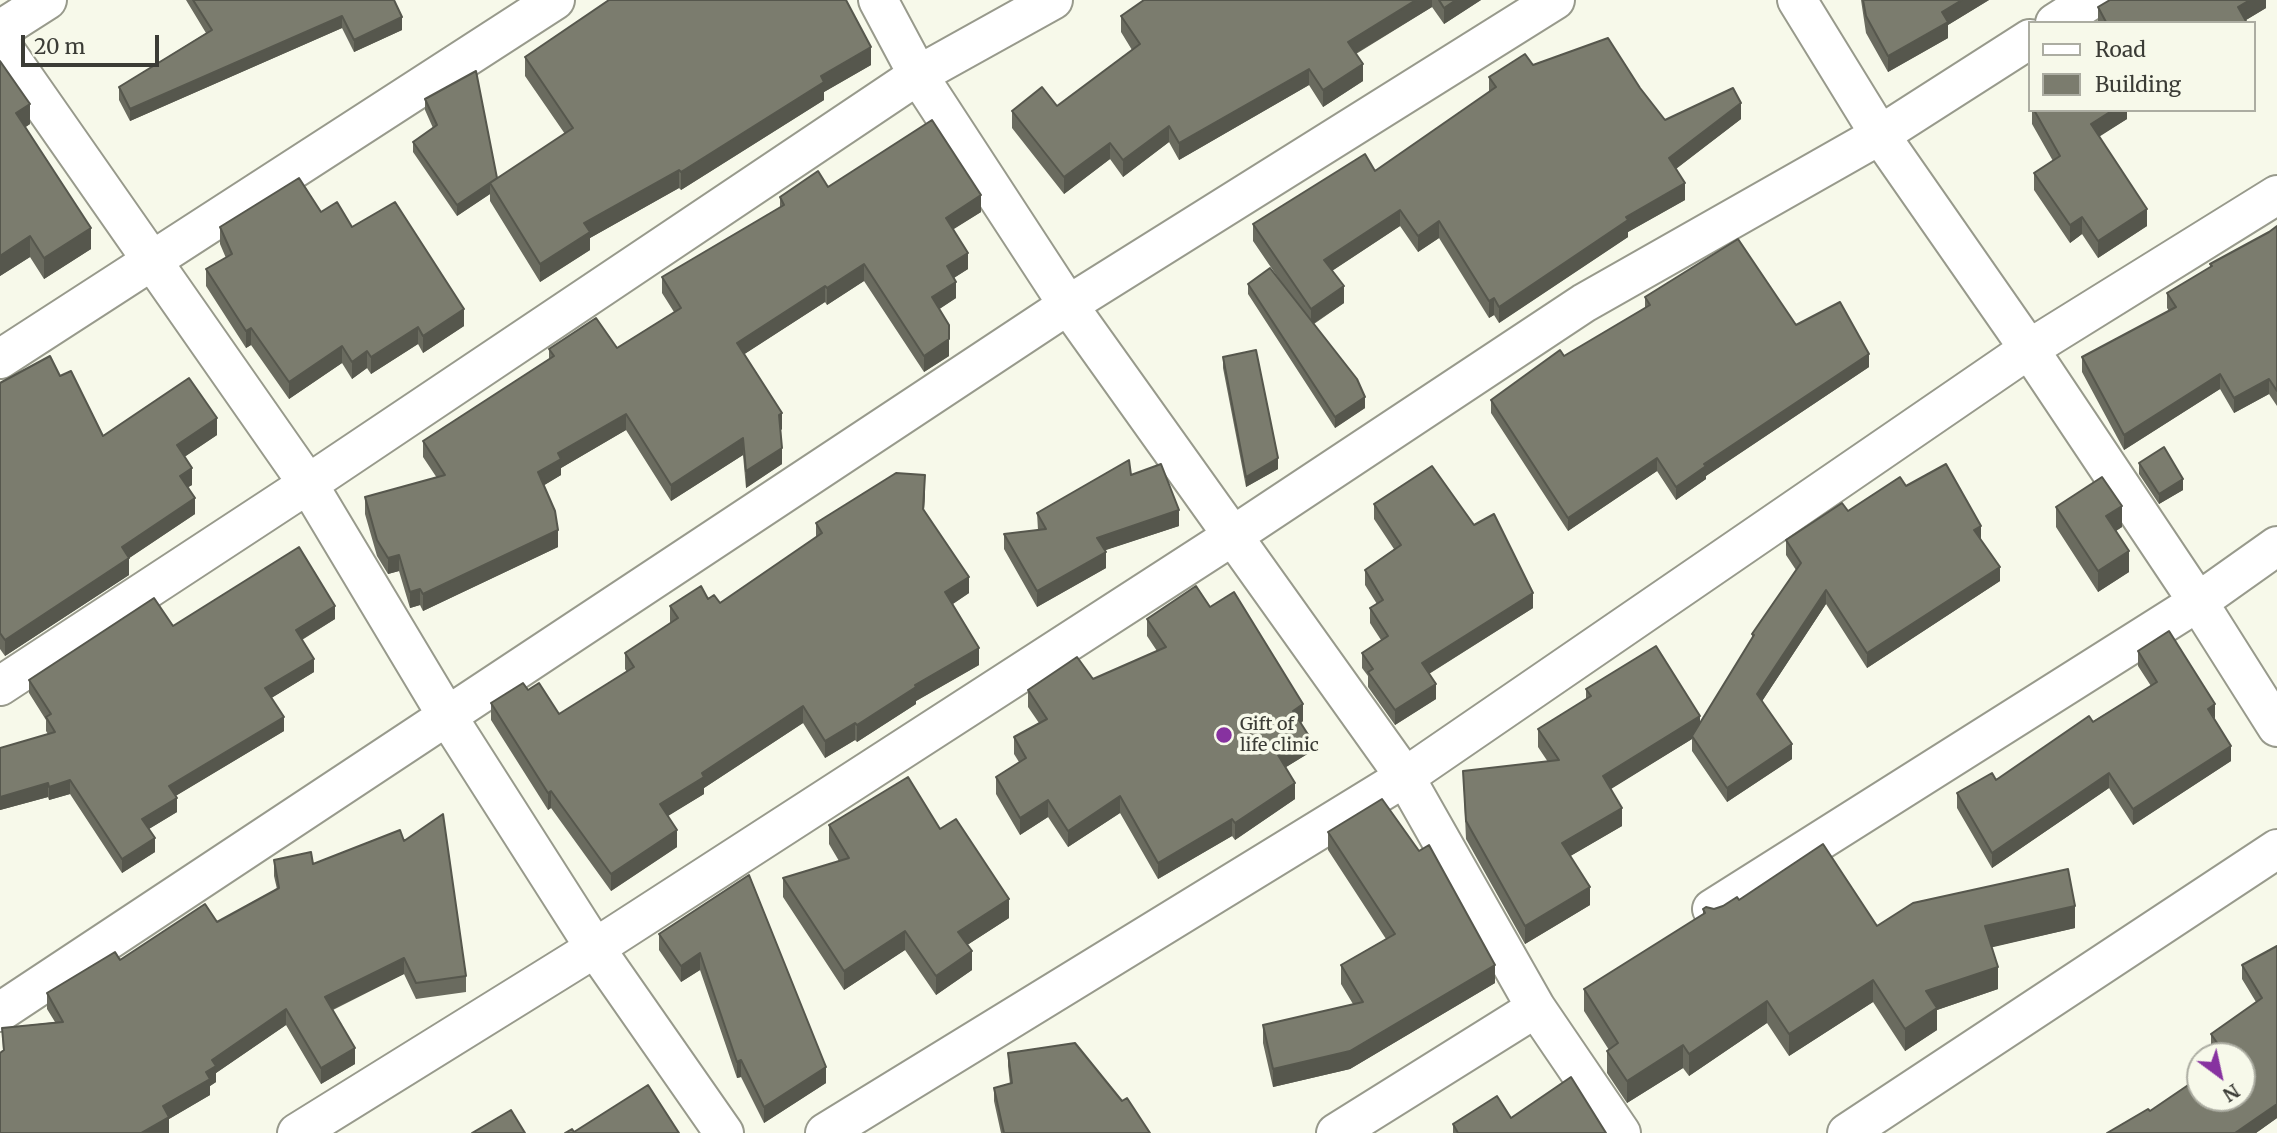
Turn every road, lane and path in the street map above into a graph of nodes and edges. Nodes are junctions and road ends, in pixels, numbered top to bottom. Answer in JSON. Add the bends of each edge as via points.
{"nodes":[{"id":1,"x":47,"y":0,"type":"edge"},
{"id":2,"x":555,"y":0,"type":"edge"},
{"id":3,"x":878,"y":0,"type":"edge"},
{"id":4,"x":1053,"y":0,"type":"edge"},
{"id":5,"x":1555,"y":0,"type":"edge"},
{"id":6,"x":1797,"y":0,"type":"edge"},
{"id":7,"x":2091,"y":0,"type":"edge"},
{"id":8,"x":2058,"y":21,"type":"edge"},
{"id":9,"x":0,"y":30,"type":"edge"},
{"id":10,"x":2028,"y":40,"type":"edge"},
{"id":11,"x":0,"y":43,"type":"edge"},
{"id":12,"x":918,"y":75,"type":"junction"},
{"id":13,"x":1880,"y":135,"type":"junction"},
{"id":14,"x":2277,"y":195,"type":"edge"},
{"id":15,"x":152,"y":260,"type":"junction"},
{"id":16,"x":1068,"y":305,"type":"junction"},
{"id":17,"x":2029,"y":349,"type":"junction"},
{"id":18,"x":0,"y":359,"type":"edge"},
{"id":19,"x":308,"y":484,"type":"junction"},
{"id":20,"x":1234,"y":535,"type":"junction"},
{"id":21,"x":2277,"y":546,"type":"edge"},
{"id":22,"x":2198,"y":601,"type":"junction"},
{"id":23,"x":0,"y":686,"type":"edge"},
{"id":24,"x":447,"y":716,"type":"junction"},
{"id":25,"x":2277,"y":727,"type":"edge"},
{"id":26,"x":1405,"y":777,"type":"junction"},
{"id":27,"x":2277,"y":849,"type":"edge"},
{"id":28,"x":1712,"y":909,"type":"edge"},
{"id":29,"x":595,"y":948,"type":"junction"},
{"id":30,"x":1536,"y":1008,"type":"junction"},
{"id":31,"x":0,"y":1012,"type":"edge"},
{"id":32,"x":297,"y":1133,"type":"edge"},
{"id":33,"x":724,"y":1133,"type":"edge"},
{"id":34,"x":825,"y":1133,"type":"edge"},
{"id":35,"x":1336,"y":1133,"type":"edge"},
{"id":36,"x":1621,"y":1133,"type":"edge"},
{"id":37,"x":1847,"y":1133,"type":"edge"}],
"edges":[{"from":1,"to":9,"type":"street"},
{"from":2,"to":15,"type":"street"},
{"from":3,"to":12,"type":"street"},
{"from":4,"to":12,"type":"street"},
{"from":5,"to":16,"type":"street"},
{"from":6,"to":13,"type":"street"},
{"from":7,"to":8,"type":"street"},
{"from":10,"to":13,"type":"street"},
{"from":11,"to":15,"type":"street"},
{"from":12,"to":16,"type":"street"},
{"from":12,"to":19,"type":"street"},
{"from":13,"to":17,"type":"street"},
{"from":13,"to":20,"type":"street","via":[[1584,303]]},
{"from":14,"to":17,"type":"street"},
{"from":15,"to":18,"type":"street"},
{"from":15,"to":19,"type":"street"},
{"from":16,"to":20,"type":"street"},
{"from":16,"to":24,"type":"street"},
{"from":17,"to":22,"type":"street"},
{"from":17,"to":26,"type":"street"},
{"from":19,"to":23,"type":"street"},
{"from":19,"to":24,"type":"street"},
{"from":20,"to":26,"type":"street"},
{"from":20,"to":29,"type":"street"},
{"from":21,"to":22,"type":"street"},
{"from":22,"to":25,"type":"street"},
{"from":22,"to":28,"type":"street"},
{"from":24,"to":29,"type":"street"},
{"from":24,"to":31,"type":"street"},
{"from":26,"to":30,"type":"street"},
{"from":26,"to":34,"type":"street"},
{"from":27,"to":37,"type":"street"},
{"from":29,"to":32,"type":"street"},
{"from":29,"to":33,"type":"street"},
{"from":30,"to":35,"type":"street"},
{"from":30,"to":36,"type":"street"}]}
